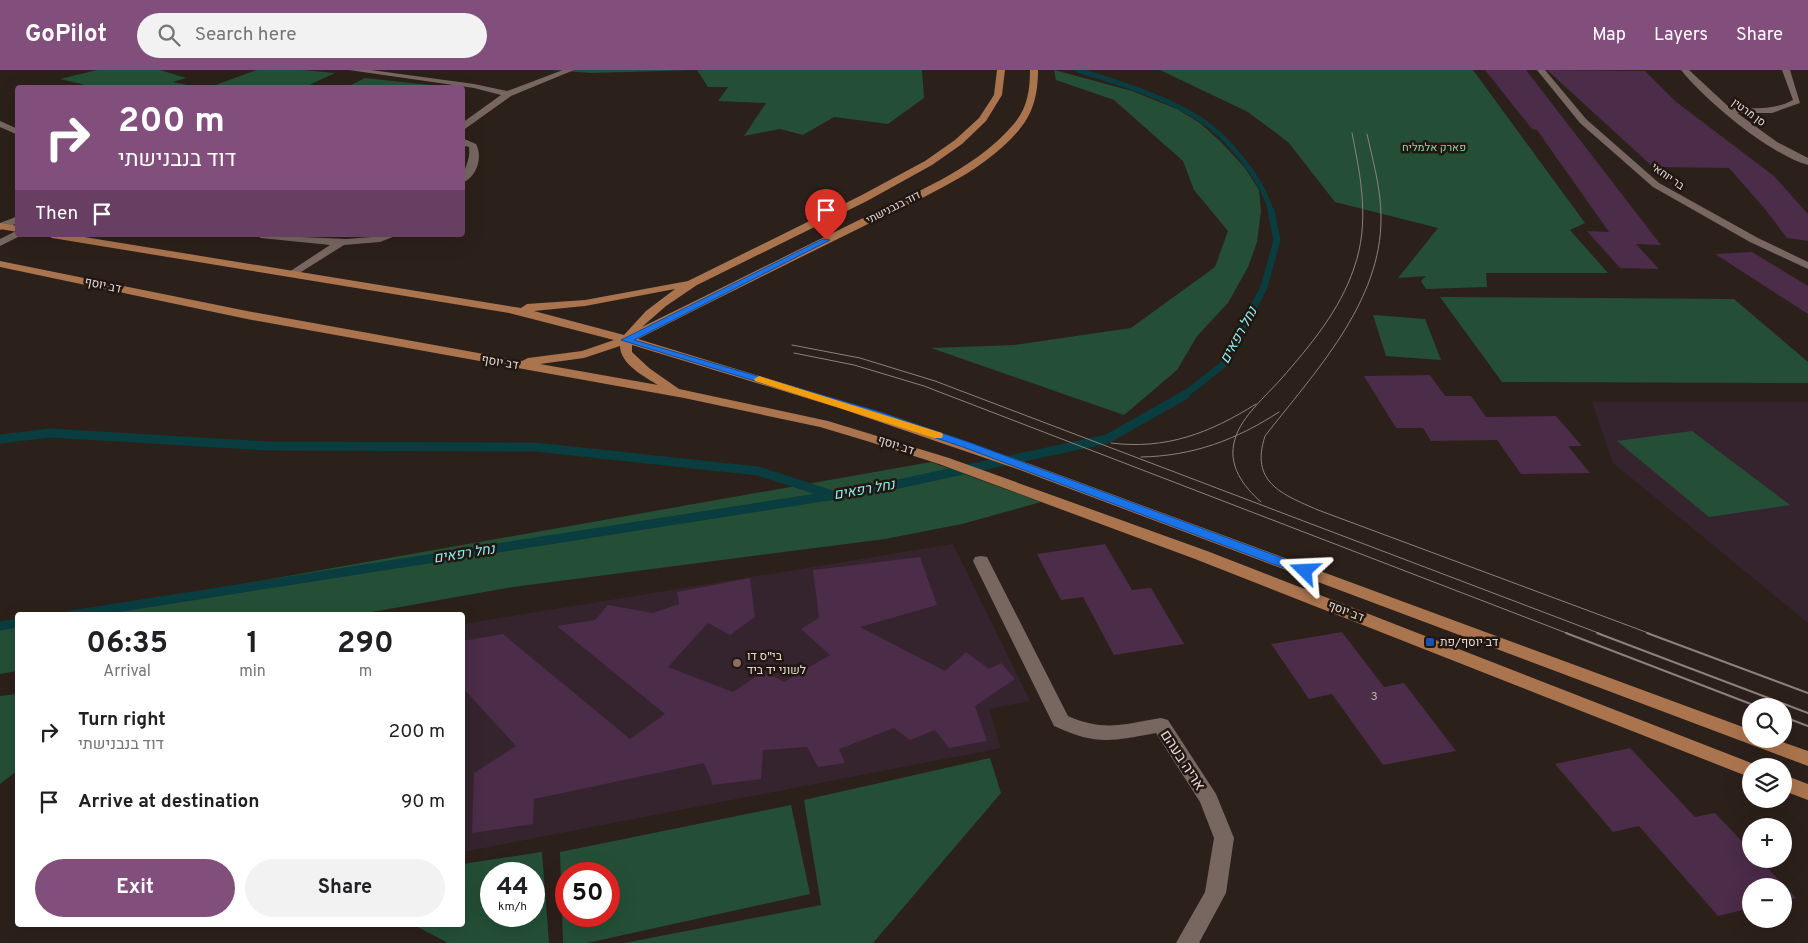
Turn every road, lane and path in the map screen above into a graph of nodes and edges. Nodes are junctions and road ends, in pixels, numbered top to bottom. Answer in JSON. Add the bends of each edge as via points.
{"nodes":[{"id":1,"x":354,"y":70,"type":"edge"},
{"id":2,"x":570,"y":70,"type":"edge"},
{"id":3,"x":1001,"y":70,"type":"edge"},
{"id":4,"x":1034,"y":70,"type":"edge"},
{"id":5,"x":1541,"y":70,"type":"edge"},
{"id":6,"x":1685,"y":70,"type":"edge"},
{"id":7,"x":1786,"y":70,"type":"edge"},
{"id":8,"x":508,"y":94,"type":"junction"},
{"id":9,"x":1726,"y":110,"type":"junction"},
{"id":10,"x":1,"y":126,"type":"edge"},
{"id":11,"x":465,"y":126,"type":"edge"},
{"id":12,"x":15,"y":131,"type":"edge"},
{"id":13,"x":465,"y":142,"type":"edge"},
{"id":14,"x":1808,"y":162,"type":"edge"},
{"id":15,"x":465,"y":176,"type":"edge"},
{"id":16,"x":15,"y":220,"type":"edge"},
{"id":17,"x":0,"y":227,"type":"edge"},
{"id":18,"x":15,"y":230,"type":"edge"},
{"id":19,"x":15,"y":233,"type":"edge"},
{"id":20,"x":64,"y":237,"type":"edge"},
{"id":21,"x":284,"y":237,"type":"edge"},
{"id":22,"x":387,"y":237,"type":"edge"},
{"id":23,"x":342,"y":242,"type":"junction"},
{"id":24,"x":0,"y":243,"type":"edge"},
{"id":25,"x":0,"y":264,"type":"edge"},
{"id":26,"x":1808,"y":266,"type":"edge"},
{"id":27,"x":39,"y":271,"type":"junction"},
{"id":28,"x":293,"y":274,"type":"junction"},
{"id":29,"x":0,"y":275,"type":"edge"},
{"id":30,"x":693,"y":282,"type":"junction"},
{"id":31,"x":508,"y":309,"type":"junction"},
{"id":32,"x":626,"y":340,"type":"junction"},
{"id":33,"x":509,"y":364,"type":"junction"},
{"id":34,"x":684,"y":394,"type":"junction"},
{"id":35,"x":981,"y":561,"type":"dead end"},
{"id":36,"x":1742,"y":734,"type":"edge"},
{"id":37,"x":1779,"y":748,"type":"edge"},
{"id":38,"x":1808,"y":759,"type":"edge"},
{"id":39,"x":1742,"y":766,"type":"edge"},
{"id":40,"x":1792,"y":786,"type":"edge"},
{"id":41,"x":1808,"y":792,"type":"edge"},
{"id":42,"x":1186,"y":943,"type":"edge"}],
"edges":[{"from":1,"to":8,"type":"street","via":[[474,86]]},
{"from":2,"to":8,"type":"street"},
{"from":3,"to":30,"type":"main road","name":"דוד בנבנישתי","via":[[1001,86],[992,106],[974,129],[945,153],[903,178]]},
{"from":4,"to":32,"type":"main road","name":"דוד בנבנישתי","via":[[1033,98],[1023,117],[1008,136],[967,168]]},
{"from":5,"to":26,"type":"street","name":"בר יוחאי","via":[[1583,121],[1656,184],[1754,240]]},
{"from":6,"to":9,"type":"street","name":"סן מרטין"},
{"from":7,"to":9,"type":"street","via":[[1797,101],[1791,106],[1767,110]]},
{"from":8,"to":11,"type":"street"},
{"from":9,"to":14,"type":"street","name":"סן מרטין"},
{"from":10,"to":12,"type":"street"},
{"from":13,"to":15,"type":"street","via":[[473,146],[476,155]]},
{"from":16,"to":17,"type":"street"},
{"from":17,"to":18,"type":"main road"},
{"from":19,"to":24,"type":"street"},
{"from":20,"to":28,"type":"main road","name":"דב יוסף"},
{"from":21,"to":23,"type":"street"},
{"from":22,"to":23,"type":"street"},
{"from":23,"to":28,"type":"street"},
{"from":25,"to":27,"type":"main road","name":"דב יוסף"},
{"from":27,"to":29,"type":"main road"},
{"from":27,"to":33,"type":"main road","name":"דב יוסף","via":[[247,315]]},
{"from":28,"to":31,"type":"main road","name":"דב יוסף"},
{"from":30,"to":31,"type":"main road","via":[[585,303]]},
{"from":30,"to":32,"type":"main road","name":"דוד בנבנישתי","via":[[651,313]]},
{"from":31,"to":32,"type":"main road","name":"דב יוסף"},
{"from":32,"to":33,"type":"main road","name":"דוד בנבנישתי","via":[[584,354]]},
{"from":32,"to":34,"type":"main road","via":[[626,353],[636,364],[663,384]]},
{"from":32,"to":36,"type":"main road","name":"דב יוסף","via":[[967,445]]},
{"from":33,"to":34,"type":"main road","name":"דב יוסף"},
{"from":34,"to":39,"type":"main road","name":"דב יוסף","via":[[823,424],[944,461],[1254,575]]},
{"from":35,"to":42,"type":"street","name":"אריה בעהם","via":[[1061,721],[1086,732],[1110,734],[1161,725],[1209,800],[1224,838],[1215,893]]},
{"from":37,"to":38,"type":"main road","name":"דב יוסף"},
{"from":40,"to":41,"type":"main road"}]}
